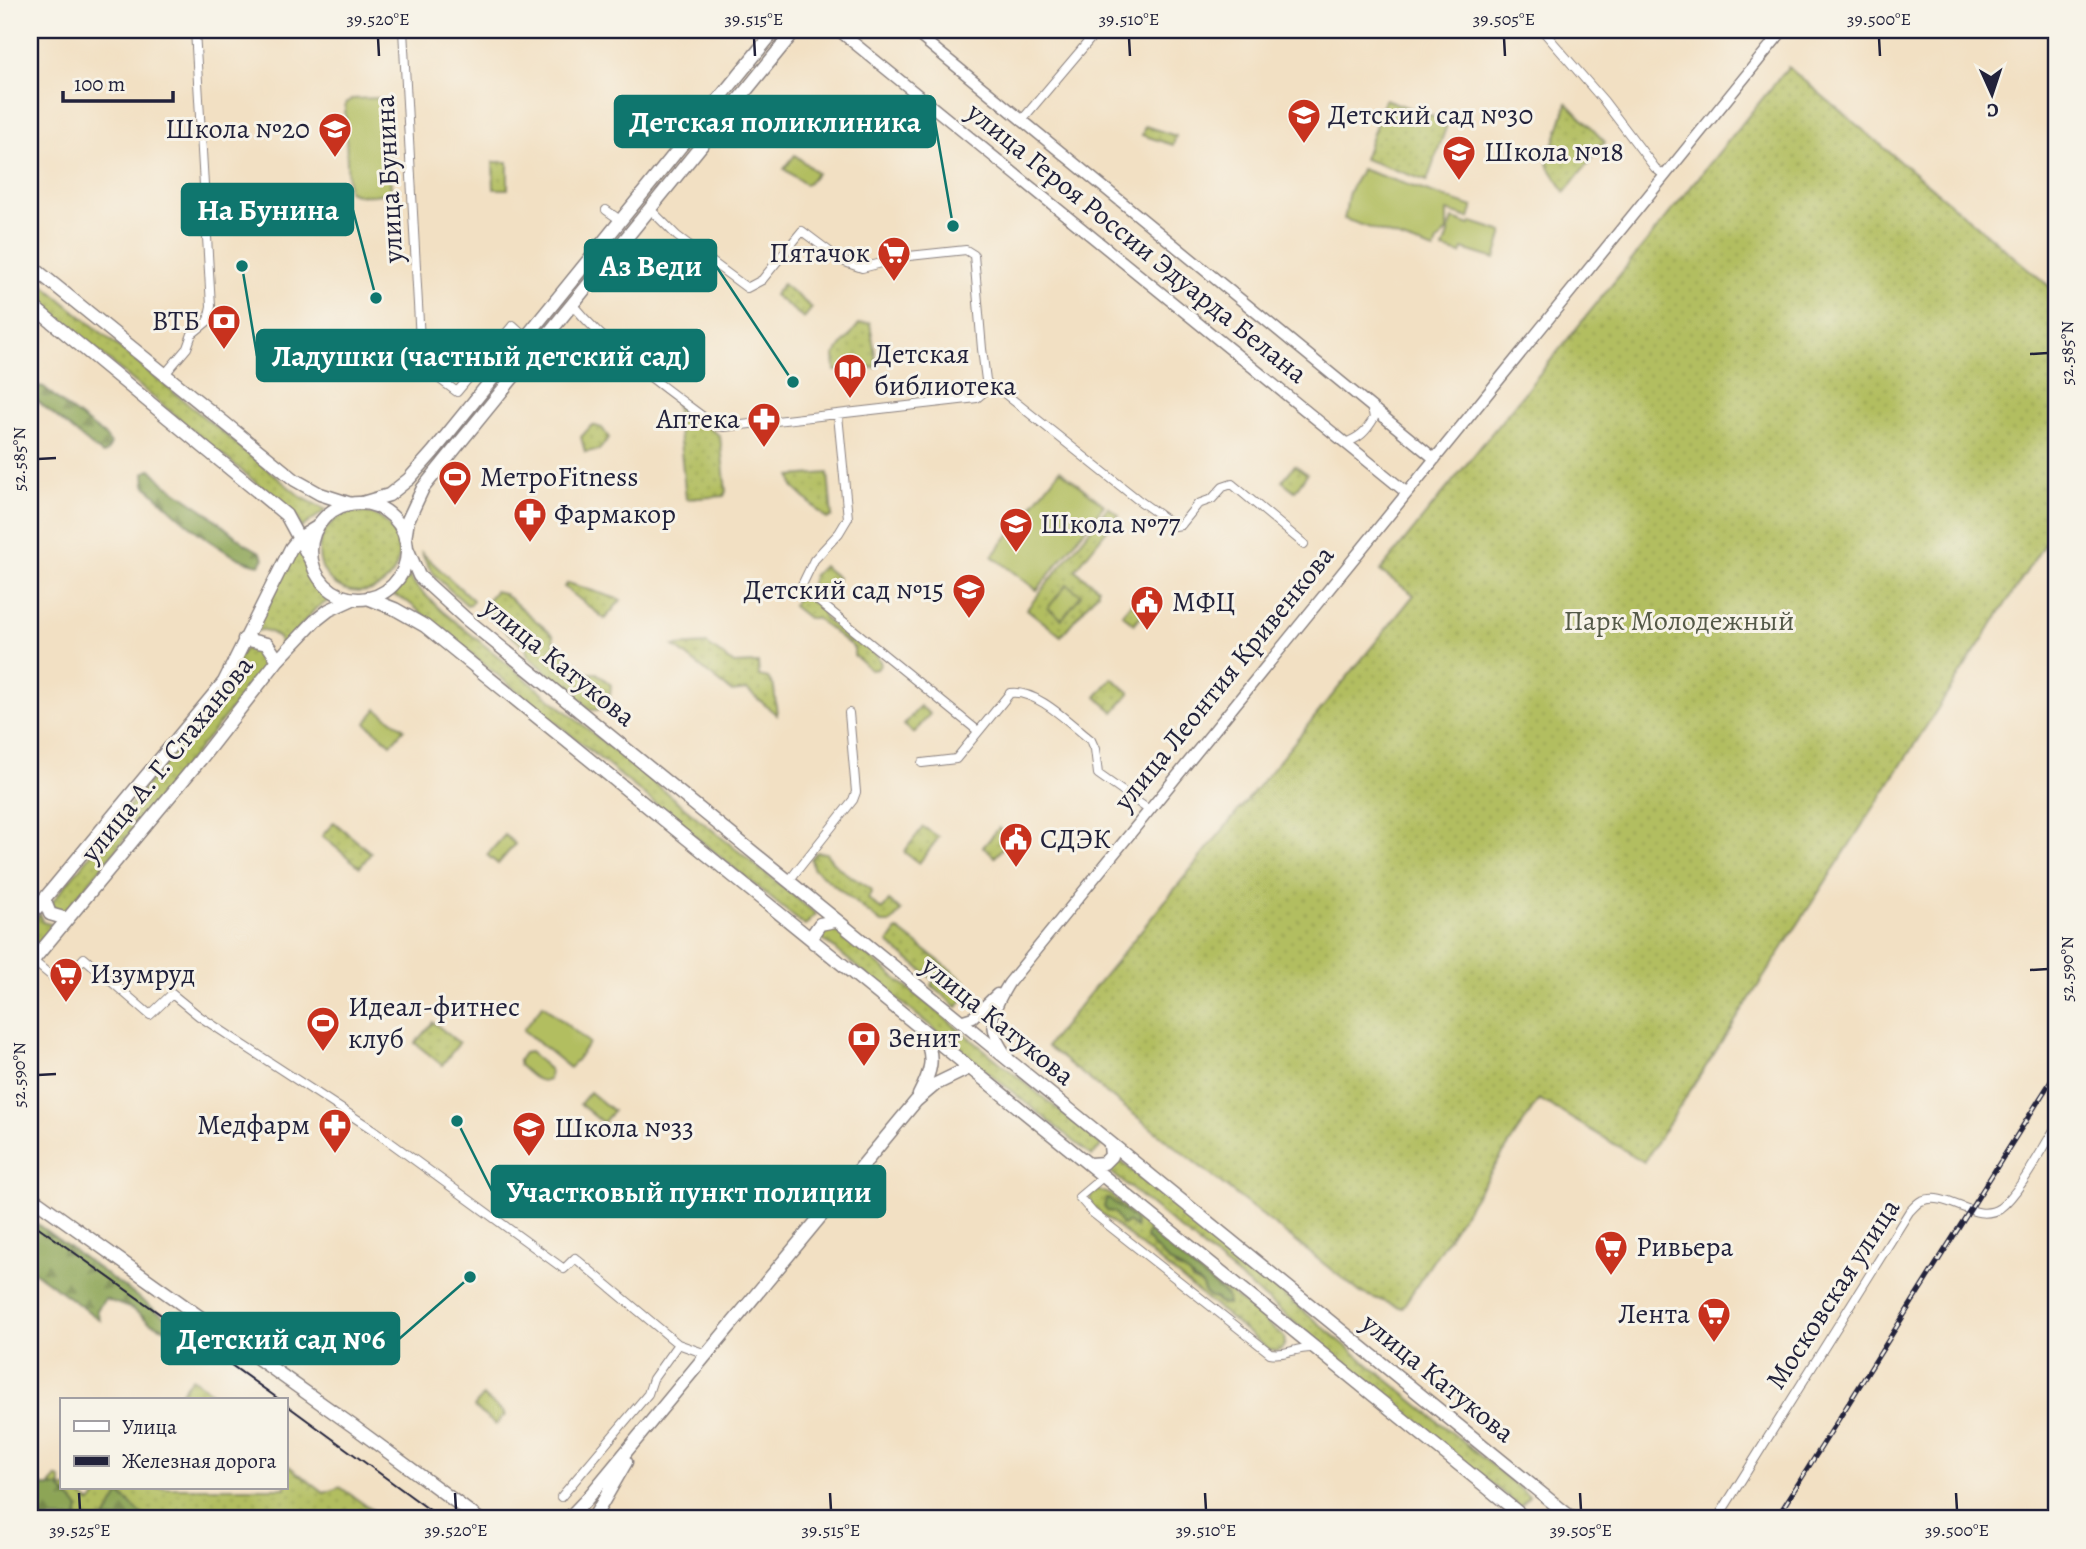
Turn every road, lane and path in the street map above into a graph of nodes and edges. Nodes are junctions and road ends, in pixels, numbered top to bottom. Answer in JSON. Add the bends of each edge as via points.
{"nodes":[{"id":1,"x":195,"y":30,"type":"edge"},
{"id":2,"x":403,"y":30,"type":"edge"},
{"id":3,"x":775,"y":30,"type":"edge"},
{"id":4,"x":799,"y":30,"type":"edge"},
{"id":5,"x":838,"y":30,"type":"edge"},
{"id":6,"x":912,"y":30,"type":"edge"},
{"id":7,"x":1098,"y":30,"type":"edge"},
{"id":8,"x":1783,"y":30,"type":"edge"},
{"id":9,"x":1543,"y":32,"type":"dead end"},
{"id":10,"x":1021,"y":121,"type":"junction"},
{"id":11,"x":1665,"y":176,"type":"junction"},
{"id":12,"x":606,"y":210,"type":"dead end"},
{"id":13,"x":651,"y":210,"type":"junction"},
{"id":14,"x":620,"y":220,"type":"junction"},
{"id":15,"x":30,"y":265,"type":"edge"},
{"id":16,"x":30,"y":303,"type":"edge"},
{"id":17,"x":572,"y":304,"type":"junction"},
{"id":18,"x":526,"y":337,"type":"junction"},
{"id":19,"x":165,"y":374,"type":"junction"},
{"id":20,"x":989,"y":387,"type":"junction"},
{"id":21,"x":1372,"y":407,"type":"junction"},
{"id":22,"x":838,"y":415,"type":"junction"},
{"id":23,"x":1345,"y":443,"type":"junction"},
{"id":24,"x":1434,"y":458,"type":"junction"},
{"id":25,"x":1406,"y":493,"type":"junction"},
{"id":26,"x":357,"y":503,"type":"junction"},
{"id":27,"x":317,"y":527,"type":"junction"},
{"id":28,"x":295,"y":543,"type":"junction"},
{"id":29,"x":406,"y":543,"type":"junction"},
{"id":30,"x":1304,"y":544,"type":"dead end"},
{"id":31,"x":311,"y":561,"type":"junction"},
{"id":32,"x":360,"y":599,"type":"junction"},
{"id":33,"x":244,"y":639,"type":"junction"},
{"id":34,"x":278,"y":660,"type":"junction"},
{"id":35,"x":849,"y":713,"type":"dead end"},
{"id":36,"x":978,"y":731,"type":"junction"},
{"id":37,"x":922,"y":763,"type":"dead end"},
{"id":38,"x":1149,"y":810,"type":"junction"},
{"id":39,"x":788,"y":882,"type":"junction"},
{"id":40,"x":44,"y":899,"type":"junction"},
{"id":41,"x":30,"y":916,"type":"edge"},
{"id":42,"x":67,"y":919,"type":"junction"},
{"id":43,"x":835,"y":921,"type":"junction"},
{"id":44,"x":814,"y":943,"type":"junction"},
{"id":45,"x":31,"y":962,"type":"edge"},
{"id":46,"x":1009,"y":983,"type":"junction"},
{"id":47,"x":960,"y":1021,"type":"junction"},
{"id":48,"x":920,"y":1029,"type":"junction"},
{"id":49,"x":969,"y":1068,"type":"junction"},
{"id":50,"x":1017,"y":1068,"type":"junction"},
{"id":51,"x":916,"y":1101,"type":"junction"},
{"id":52,"x":2056,"y":1127,"type":"edge"},
{"id":53,"x":1110,"y":1144,"type":"junction"},
{"id":54,"x":1090,"y":1164,"type":"junction"},
{"id":55,"x":1104,"y":1176,"type":"junction"},
{"id":56,"x":30,"y":1196,"type":"edge"},
{"id":57,"x":1287,"y":1325,"type":"junction"},
{"id":58,"x":678,"y":1344,"type":"junction"},
{"id":59,"x":1315,"y":1349,"type":"junction"},
{"id":60,"x":706,"y":1354,"type":"junction"},
{"id":61,"x":1282,"y":1355,"type":"junction"},
{"id":62,"x":649,"y":1423,"type":"junction"},
{"id":63,"x":1733,"y":1494,"type":"junction"},
{"id":64,"x":561,"y":1497,"type":"dead end"},
{"id":65,"x":477,"y":1518,"type":"edge"},
{"id":66,"x":568,"y":1519,"type":"edge"},
{"id":67,"x":593,"y":1519,"type":"edge"},
{"id":68,"x":1526,"y":1519,"type":"edge"},
{"id":69,"x":1573,"y":1519,"type":"edge"},
{"id":70,"x":1717,"y":1519,"type":"edge"},
{"id":71,"x":1725,"y":1519,"type":"edge"}],
"edges":[{"from":1,"to":19,"type":"street","via":[[211,306],[208,321],[192,334],[187,348]]},
{"from":2,"to":18,"type":"street","name":"улица Бунина","via":[[421,359],[426,369],[457,393],[513,325]]},
{"from":3,"to":14,"type":"main road"},
{"from":4,"to":13,"type":"main road"},
{"from":5,"to":23,"type":"street","name":"улица Героя России Эдуарда Белана"},
{"from":6,"to":10,"type":"street","name":"улица Героя России Эдуарда Белана"},
{"from":7,"to":10,"type":"street"},
{"from":8,"to":11,"type":"street"},
{"from":9,"to":11,"type":"street"},
{"from":10,"to":21,"type":"street","name":"улица Героя России Эдуарда Белана"},
{"from":11,"to":24,"type":"street"},
{"from":12,"to":14,"type":"street"},
{"from":13,"to":17,"type":"main road"},
{"from":13,"to":20,"type":"street","via":[[677,236],[747,288],[762,280],[802,231],[842,261],[862,268],[909,256],[966,250],[974,255]]},
{"from":14,"to":18,"type":"main road"},
{"from":15,"to":19,"type":"main road"},
{"from":16,"to":28,"type":"main road","via":[[286,515]]},
{"from":17,"to":22,"type":"street","via":[[590,325],[714,425]]},
{"from":17,"to":29,"type":"main road","via":[[423,488],[408,520]]},
{"from":18,"to":26,"type":"main road","via":[[409,480],[389,495]]},
{"from":19,"to":26,"type":"main road","via":[[295,480],[320,494]]},
{"from":20,"to":22,"type":"street","via":[[977,398]]},
{"from":20,"to":30,"type":"street","via":[[999,389],[1175,526],[1198,504],[1232,484]]},
{"from":21,"to":23,"type":"street","via":[[1371,424],[1359,439]]},
{"from":21,"to":24,"type":"street","name":"улица Героя России Эдуарда Белана"},
{"from":22,"to":36,"type":"street","via":[[848,518],[814,560],[801,587]]},
{"from":23,"to":25,"type":"street","name":"улица Героя России Эдуарда Белана"},
{"from":24,"to":25,"type":"street","name":"улица Леонтия Кривенкова"},
{"from":25,"to":38,"type":"street","name":"улица Леонтия Кривенкова"},
{"from":26,"to":27,"type":"main road","via":[[337,508]]},
{"from":26,"to":29,"type":"main road","via":[[390,514]]},
{"from":27,"to":28,"type":"main road"},
{"from":27,"to":31,"type":"main road"},
{"from":28,"to":31,"type":"main road"},
{"from":28,"to":33,"type":"main road","name":"улица А. Г. Стаханова"},
{"from":29,"to":32,"type":"main road","via":[[406,559],[397,581]]},
{"from":29,"to":39,"type":"main road","name":"улица Катукова","via":[[419,576],[431,589]]},
{"from":31,"to":32,"type":"main road","via":[[326,587]]},
{"from":32,"to":34,"type":"main road","name":"улица А. Г. Стаханова","via":[[329,610]]},
{"from":32,"to":44,"type":"main road","name":"улица Катукова","via":[[395,609],[425,626]]},
{"from":33,"to":34,"type":"main road","via":[[267,644]]},
{"from":33,"to":40,"type":"main road","name":"улица А. Г. Стаханова","via":[[224,682]]},
{"from":34,"to":42,"type":"main road","name":"улица А. Г. Стаханова"},
{"from":35,"to":39,"type":"street","via":[[856,792]]},
{"from":36,"to":37,"type":"street","via":[[956,759]]},
{"from":36,"to":38,"type":"street","via":[[1010,693],[1033,696],[1091,740],[1098,774]]},
{"from":38,"to":46,"type":"street","name":"улица Леонтия Кривенкова"},
{"from":39,"to":43,"type":"main road","name":"улица Катукова"},
{"from":40,"to":41,"type":"main road","name":"улица А. Г. Стаханова"},
{"from":40,"to":42,"type":"main road","via":[[50,914]]},
{"from":42,"to":45,"type":"main road","name":"улица А. Г. Стаханова"},
{"from":43,"to":44,"type":"main road","via":[[820,923],[813,934]]},
{"from":43,"to":47,"type":"main road","name":"улица Катукова"},
{"from":44,"to":48,"type":"main road","name":"улица Катукова"},
{"from":45,"to":58,"type":"street","via":[[61,984],[84,958],[150,1015],[172,994],[372,1129],[564,1269],[575,1258]]},
{"from":46,"to":47,"type":"street","via":[[973,1017]]},
{"from":46,"to":50,"type":"street","name":"улица Леонтия Кривенкова","via":[[994,1008],[994,1030]]},
{"from":47,"to":50,"type":"main road","name":"улица Катукова"},
{"from":48,"to":49,"type":"main road","name":"улица Катукова"},
{"from":48,"to":51,"type":"main road","via":[[932,1052],[932,1063]]},
{"from":49,"to":51,"type":"main road","via":[[936,1084]]},
{"from":49,"to":54,"type":"main road","name":"улица Катукова"},
{"from":50,"to":53,"type":"main road","name":"улица Катукова"},
{"from":51,"to":60,"type":"main road"},
{"from":52,"to":63,"type":"street","name":"Московская улица","via":[[2000,1208],[1981,1213],[1938,1200],[1921,1201],[1909,1212]]},
{"from":53,"to":54,"type":"main road","via":[[1111,1156],[1104,1163]]},
{"from":53,"to":69,"type":"main road","name":"улица Катукова"},
{"from":54,"to":55,"type":"main road","name":"улица Катукова"},
{"from":55,"to":57,"type":"main road","name":"улица Катукова"},
{"from":55,"to":61,"type":"street","via":[[1079,1197],[1093,1213],[1270,1353]]},
{"from":56,"to":65,"type":"main road"},
{"from":57,"to":59,"type":"main road","name":"улица Катукова"},
{"from":57,"to":61,"type":"street","via":[[1290,1346]]},
{"from":58,"to":60,"type":"street"},
{"from":58,"to":64,"type":"street","via":[[648,1394]]},
{"from":59,"to":61,"type":"street","via":[[1297,1347]]},
{"from":59,"to":68,"type":"main road","name":"улица Катукова"},
{"from":60,"to":62,"type":"main road"},
{"from":62,"to":66,"type":"main road"},
{"from":62,"to":67,"type":"main road"},
{"from":63,"to":70,"type":"street","name":"Московская улица"},
{"from":63,"to":71,"type":"street","name":"Московская улица"}]}
